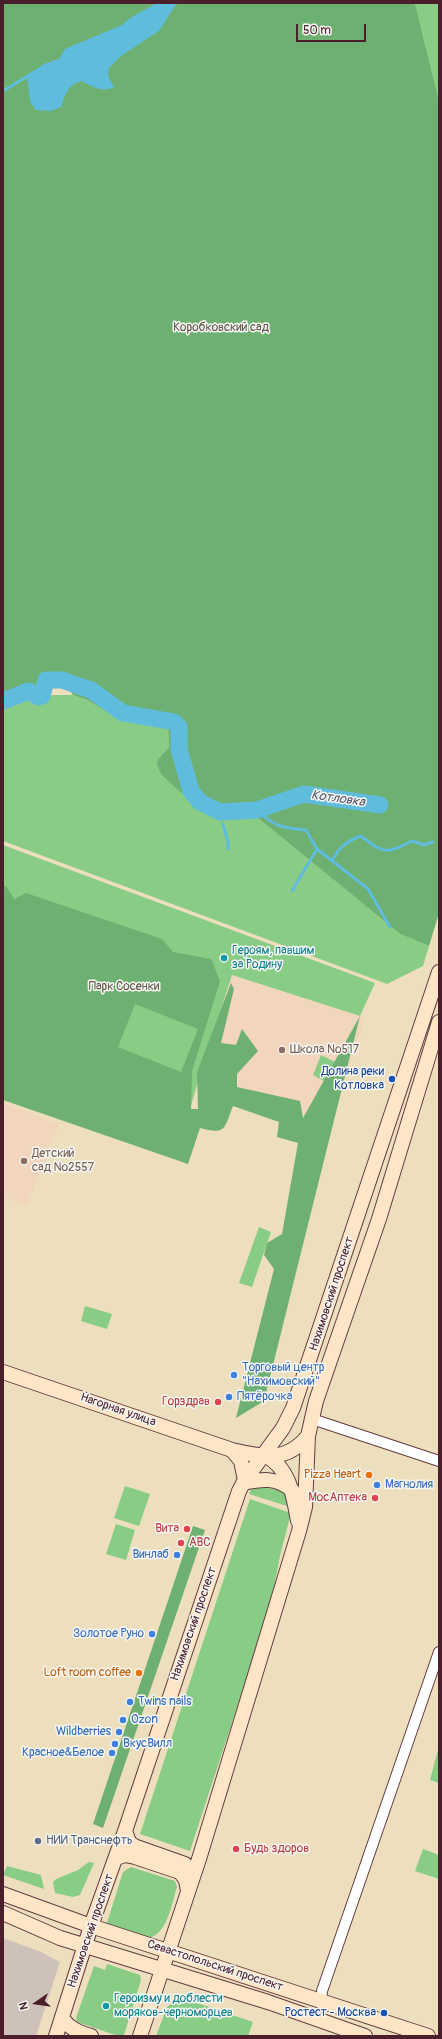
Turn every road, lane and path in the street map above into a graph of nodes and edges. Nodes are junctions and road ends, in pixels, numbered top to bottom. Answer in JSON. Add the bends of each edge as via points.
{"nodes":[{"id":1,"x":439,"y":972,"type":"edge"},
{"id":2,"x":439,"y":1022,"type":"edge"},
{"id":3,"x":3,"y":1372,"type":"edge"},
{"id":4,"x":312,"y":1419,"type":"junction"},
{"id":5,"x":286,"y":1421,"type":"junction"},
{"id":6,"x":308,"y":1436,"type":"junction"},
{"id":7,"x":232,"y":1450,"type":"junction"},
{"id":8,"x":264,"y":1455,"type":"junction"},
{"id":9,"x":438,"y":1463,"type":"edge"},
{"id":10,"x":244,"y":1481,"type":"junction"},
{"id":11,"x":292,"y":1490,"type":"junction"},
{"id":12,"x":299,"y":1531,"type":"junction"},
{"id":13,"x":439,"y":1652,"type":"edge"},
{"id":14,"x":125,"y":1831,"type":"junction"},
{"id":15,"x":116,"y":1858,"type":"junction"},
{"id":16,"x":199,"y":1859,"type":"junction"},
{"id":17,"x":188,"y":1891,"type":"junction"},
{"id":18,"x":3,"y":1894,"type":"edge"},
{"id":19,"x":3,"y":1913,"type":"edge"},
{"id":20,"x":91,"y":1926,"type":"junction"},
{"id":21,"x":84,"y":1946,"type":"junction"},
{"id":22,"x":170,"y":1951,"type":"junction"},
{"id":23,"x":163,"y":1969,"type":"junction"},
{"id":24,"x":321,"y":2000,"type":"junction"},
{"id":25,"x":62,"y":2018,"type":"junction"},
{"id":26,"x":139,"y":2035,"type":"edge"},
{"id":27,"x":56,"y":2036,"type":"edge"},
{"id":28,"x":91,"y":2036,"type":"edge"},
{"id":29,"x":365,"y":2036,"type":"edge"},
{"id":30,"x":428,"y":2036,"type":"edge"}],
"edges":[{"from":1,"to":5,"type":"main road","name":"Нахимовский проспект","via":[[315,1345]]},
{"from":2,"to":4,"type":"main road","name":"Нахимовский проспект","via":[[379,1219]]},
{"from":3,"to":7,"type":"main road","name":"Нагорная улица"},
{"from":4,"to":6,"type":"main road","name":"Нахимовский проспект"},
{"from":4,"to":9,"type":"street"},
{"from":5,"to":7,"type":"main road","via":[[262,1450]]},
{"from":5,"to":8,"type":"main road","name":"Нахимовский проспект"},
{"from":6,"to":8,"type":"main road","name":"Нагорная улица","via":[[299,1447],[291,1451],[280,1455]]},
{"from":6,"to":12,"type":"main road","name":"Нахимовский проспект","via":[[305,1507]]},
{"from":7,"to":8,"type":"main road","name":"Нагорная улица"},
{"from":7,"to":10,"type":"main road","via":[[241,1461]]},
{"from":8,"to":10,"type":"main road","name":"Нахимовский проспект"},
{"from":8,"to":11,"type":"main road","name":"Нагорная улица","via":[[271,1458],[281,1469]]},
{"from":10,"to":11,"type":"main road","via":[[269,1479],[282,1483]]},
{"from":10,"to":14,"type":"main road","name":"Нахимовский проспект"},
{"from":11,"to":12,"type":"main road","name":"Нахимовский проспект"},
{"from":12,"to":16,"type":"main road","name":"Нахимовский проспект"},
{"from":13,"to":24,"type":"street"},
{"from":14,"to":15,"type":"main road","name":"Нахимовский проспект"},
{"from":14,"to":16,"type":"main road","via":[[129,1842],[134,1846],[185,1864]]},
{"from":15,"to":17,"type":"main road","via":[[125,1855],[135,1857],[180,1872],[186,1880]]},
{"from":15,"to":20,"type":"main road","name":"Нахимовский проспект"},
{"from":16,"to":17,"type":"main road","name":"Нахимовский проспект"},
{"from":17,"to":22,"type":"main road","name":"Нахимовский проспект"},
{"from":18,"to":20,"type":"main road","name":"Севастопольский проспект"},
{"from":19,"to":21,"type":"main road","name":"Севастопольский проспект"},
{"from":20,"to":21,"type":"main road","name":"Нахимовский проспект"},
{"from":20,"to":22,"type":"main road","name":"Севастопольский проспект"},
{"from":21,"to":23,"type":"main road","name":"Севастопольский проспект"},
{"from":21,"to":25,"type":"main road","name":"Нахимовский проспект"},
{"from":22,"to":23,"type":"main road","name":"Нахимовский проспект"},
{"from":22,"to":24,"type":"main road","name":"Севастопольский проспект"},
{"from":23,"to":26,"type":"main road","name":"Нахимовский проспект"},
{"from":23,"to":29,"type":"main road","name":"Севастопольский проспект"},
{"from":24,"to":30,"type":"main road","name":"Севастопольский проспект"},
{"from":25,"to":27,"type":"main road","name":"Нахимовский проспект"},
{"from":25,"to":28,"type":"main road","via":[[76,2031]]}]}
